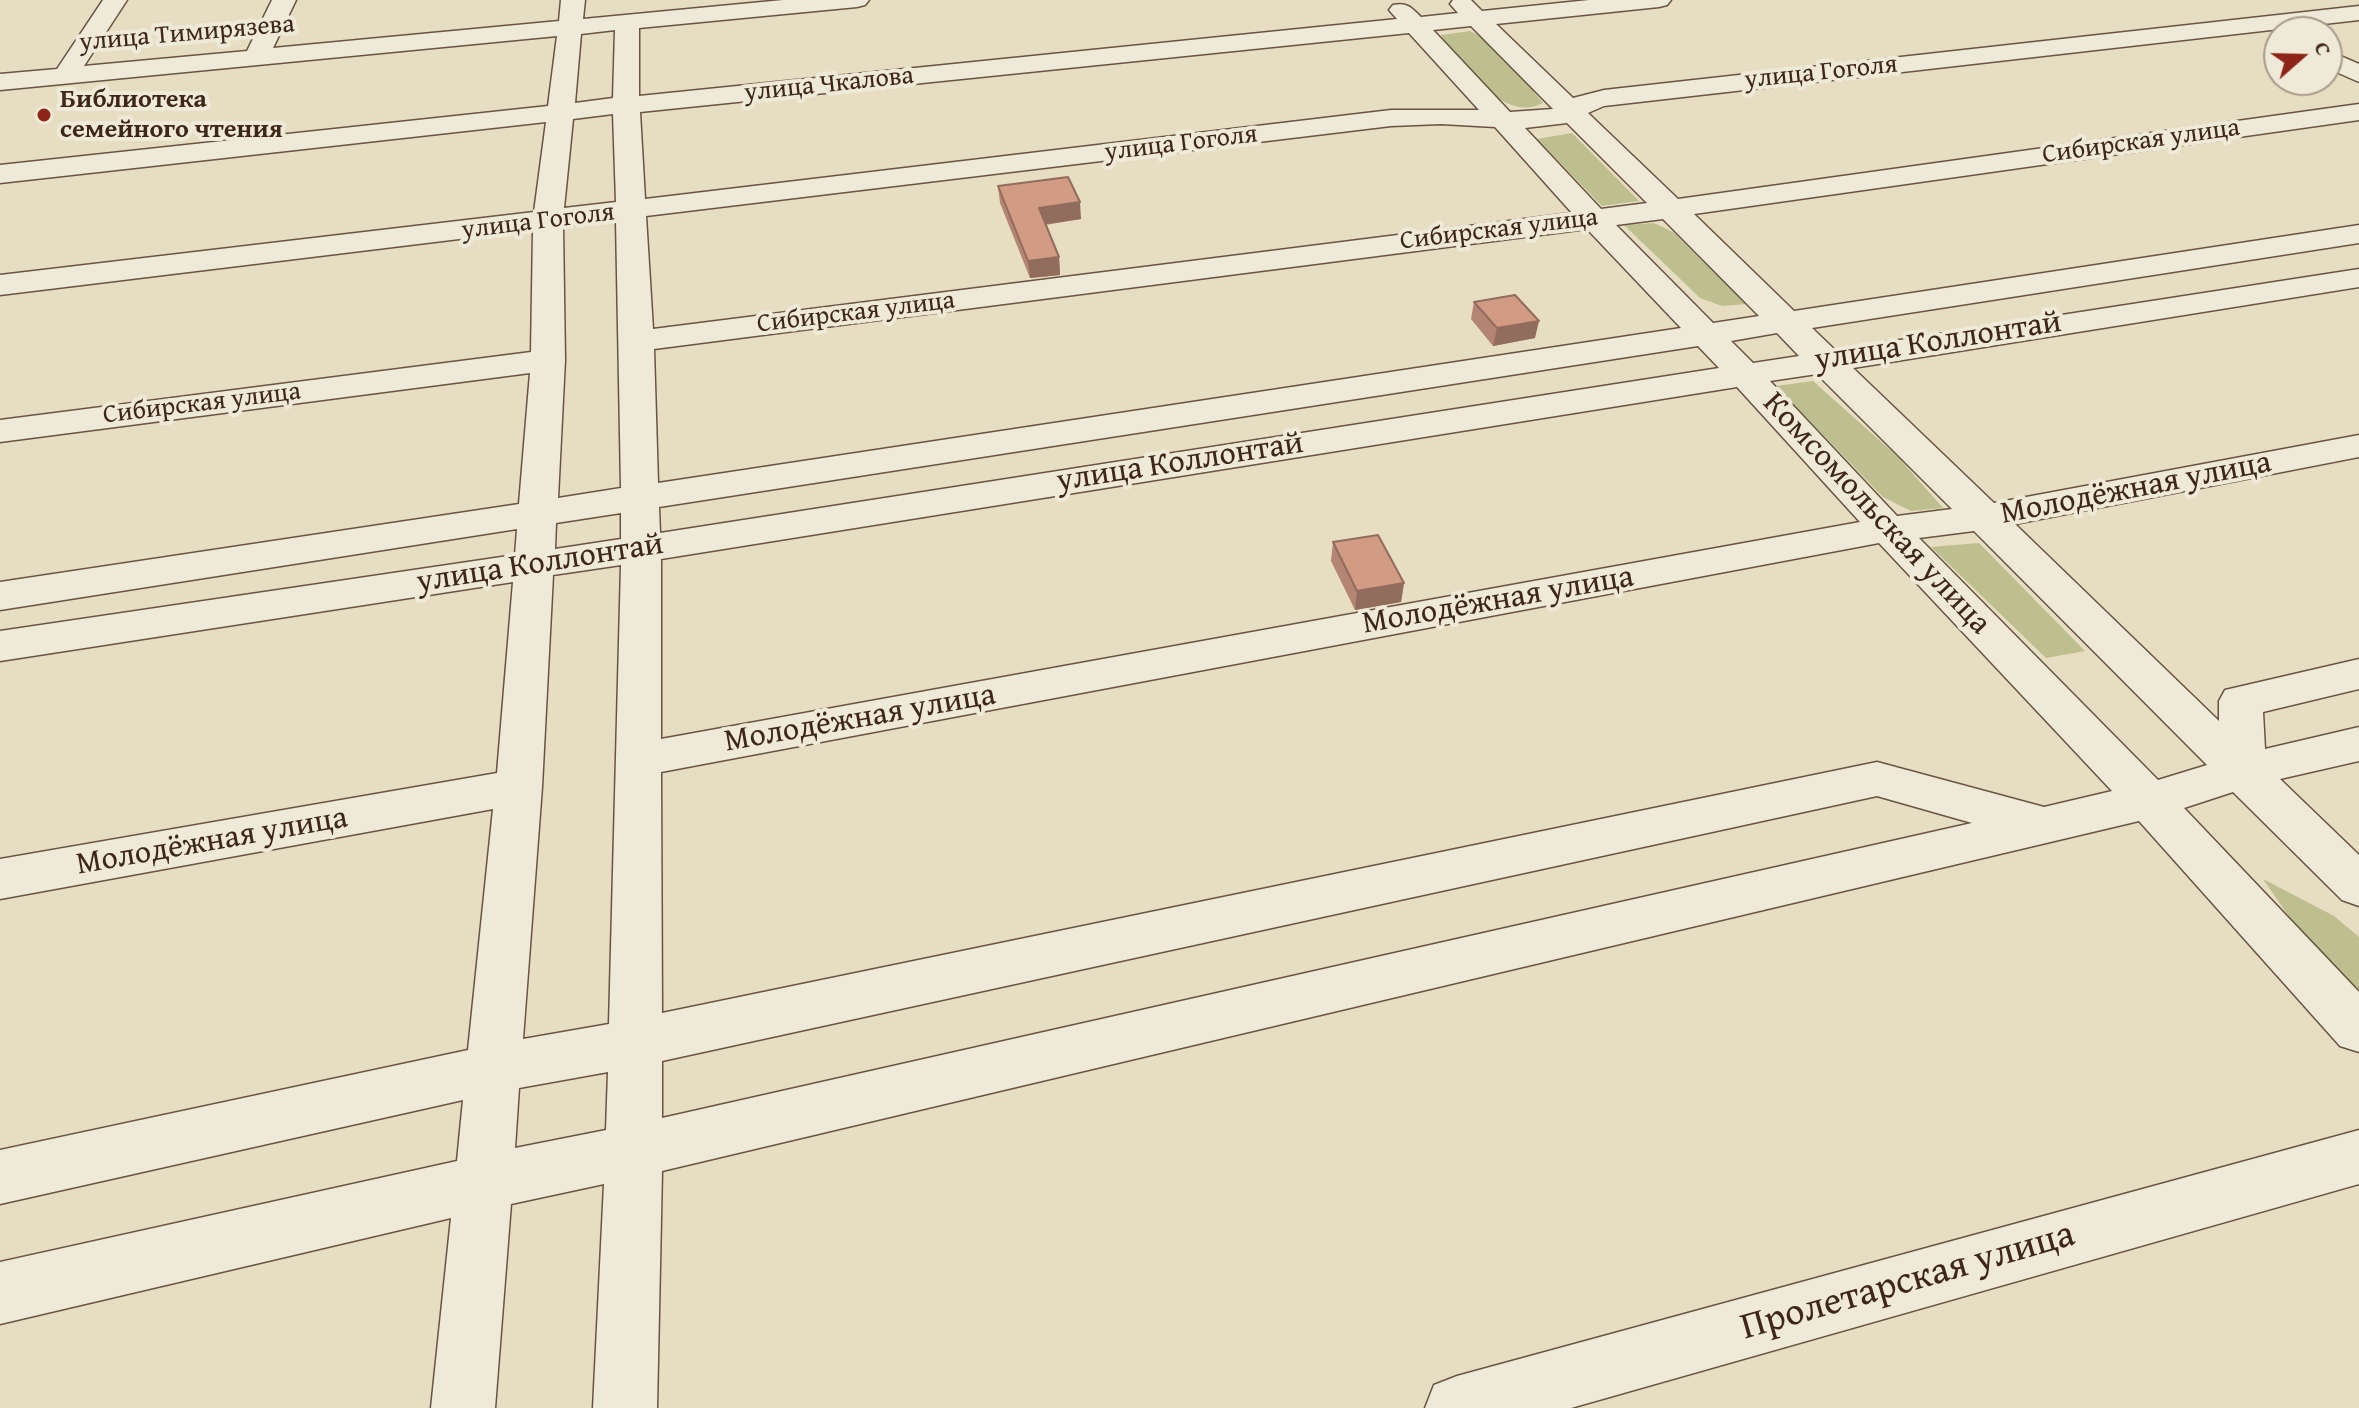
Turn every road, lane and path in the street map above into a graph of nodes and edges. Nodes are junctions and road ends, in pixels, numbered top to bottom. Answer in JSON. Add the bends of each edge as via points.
{"nodes":[{"id":1,"x":115,"y":0,"type":"edge"},
{"id":2,"x":284,"y":0,"type":"edge"},
{"id":3,"x":857,"y":0,"type":"edge"},
{"id":4,"x":1659,"y":0,"type":"edge"},
{"id":5,"x":2225,"y":6,"type":"dead end"},
{"id":6,"x":1468,"y":10,"type":"edge"},
{"id":7,"x":1404,"y":13,"type":"edge"},
{"id":8,"x":571,"y":14,"type":"edge"},
{"id":9,"x":2263,"y":17,"type":"edge"},
{"id":10,"x":2263,"y":20,"type":"edge"},
{"id":11,"x":627,"y":22,"type":"junction"},
{"id":12,"x":256,"y":58,"type":"junction"},
{"id":13,"x":65,"y":76,"type":"junction"},
{"id":14,"x":0,"y":82,"type":"edge"},
{"id":15,"x":626,"y":105,"type":"junction"},
{"id":16,"x":2359,"y":112,"type":"edge"},
{"id":17,"x":560,"y":113,"type":"junction"},
{"id":18,"x":1570,"y":114,"type":"junction"},
{"id":19,"x":1503,"y":122,"type":"junction"},
{"id":20,"x":0,"y":174,"type":"edge"},
{"id":21,"x":1670,"y":209,"type":"junction"},
{"id":22,"x":630,"y":212,"type":"junction"},
{"id":23,"x":1593,"y":218,"type":"junction"},
{"id":24,"x":548,"y":221,"type":"junction"},
{"id":25,"x":2359,"y":234,"type":"edge"},
{"id":26,"x":2359,"y":278,"type":"edge"},
{"id":27,"x":0,"y":285,"type":"edge"},
{"id":28,"x":1785,"y":323,"type":"junction"},
{"id":29,"x":1706,"y":334,"type":"junction"},
{"id":30,"x":637,"y":341,"type":"junction"},
{"id":31,"x":548,"y":360,"type":"junction"},
{"id":32,"x":1824,"y":360,"type":"junction"},
{"id":33,"x":1743,"y":373,"type":"junction"},
{"id":34,"x":0,"y":431,"type":"edge"},
{"id":35,"x":2359,"y":446,"type":"edge"},
{"id":36,"x":640,"y":497,"type":"junction"},
{"id":37,"x":537,"y":513,"type":"junction"},
{"id":38,"x":1986,"y":517,"type":"junction"},
{"id":39,"x":1888,"y":529,"type":"junction"},
{"id":40,"x":641,"y":549,"type":"junction"},
{"id":41,"x":534,"y":564,"type":"junction"},
{"id":42,"x":0,"y":596,"type":"edge"},
{"id":43,"x":0,"y":646,"type":"edge"},
{"id":44,"x":2359,"y":674,"type":"edge"},
{"id":45,"x":2359,"y":744,"type":"edge"},
{"id":46,"x":637,"y":760,"type":"junction"},
{"id":47,"x":2243,"y":771,"type":"junction"},
{"id":48,"x":519,"y":787,"type":"junction"},
{"id":49,"x":2149,"y":801,"type":"junction"},
{"id":50,"x":2043,"y":824,"type":"junction"},
{"id":51,"x":0,"y":879,"type":"edge"},
{"id":52,"x":2359,"y":886,"type":"edge"},
{"id":53,"x":2359,"y":1029,"type":"edge"},
{"id":54,"x":634,"y":1043,"type":"junction"},
{"id":55,"x":493,"y":1069,"type":"junction"},
{"id":56,"x":634,"y":1151,"type":"junction"},
{"id":57,"x":2359,"y":1157,"type":"edge"},
{"id":58,"x":0,"y":1177,"type":"edge"},
{"id":59,"x":485,"y":1182,"type":"junction"},
{"id":60,"x":0,"y":1293,"type":"edge"},
{"id":61,"x":463,"y":1408,"type":"edge"},
{"id":62,"x":625,"y":1408,"type":"edge"},
{"id":63,"x":1457,"y":1408,"type":"edge"}],
"edges":[{"from":1,"to":13,"type":"street"},
{"from":2,"to":12,"type":"street"},
{"from":3,"to":11,"type":"street","name":"улица Тимирязева"},
{"from":4,"to":6,"type":"street","name":"улица Чкалова"},
{"from":5,"to":9,"type":"street"},
{"from":6,"to":7,"type":"street","name":"улица Чкалова"},
{"from":6,"to":18,"type":"street","name":"Комсомольская улица"},
{"from":7,"to":15,"type":"street","name":"улица Чкалова"},
{"from":7,"to":19,"type":"street","name":"Комсомольская улица"},
{"from":8,"to":11,"type":"street","name":"улица Тимирязева"},
{"from":8,"to":12,"type":"street","name":"улица Тимирязева"},
{"from":8,"to":17,"type":"street"},
{"from":10,"to":18,"type":"street","name":"улица Гоголя","via":[[1604,98]]},
{"from":11,"to":15,"type":"street"},
{"from":12,"to":13,"type":"street","name":"улица Тимирязева"},
{"from":13,"to":14,"type":"street","name":"улица Тимирязева"},
{"from":15,"to":17,"type":"street","name":"улица Чкалова"},
{"from":15,"to":22,"type":"street"},
{"from":16,"to":21,"type":"street","name":"Сибирская улица"},
{"from":17,"to":20,"type":"street","name":"улица Чкалова"},
{"from":17,"to":24,"type":"street"},
{"from":18,"to":19,"type":"street","name":"улица Гоголя"},
{"from":18,"to":21,"type":"street","name":"Комсомольская улица"},
{"from":19,"to":22,"type":"street","name":"улица Гоголя","via":[[1410,116]]},
{"from":19,"to":23,"type":"street","name":"Комсомольская улица"},
{"from":21,"to":23,"type":"street","name":"Сибирская улица"},
{"from":21,"to":28,"type":"street","name":"Комсомольская улица"},
{"from":22,"to":24,"type":"street","name":"улица Гоголя"},
{"from":22,"to":30,"type":"street"},
{"from":23,"to":29,"type":"street","name":"Комсомольская улица"},
{"from":23,"to":30,"type":"street","name":"Сибирская улица"},
{"from":24,"to":27,"type":"street","name":"улица Гоголя"},
{"from":24,"to":31,"type":"street"},
{"from":25,"to":28,"type":"street","name":"улица Коллонтай"},
{"from":26,"to":32,"type":"street","name":"улица Коллонтай"},
{"from":28,"to":29,"type":"street","name":"улица Коллонтай"},
{"from":28,"to":32,"type":"street","name":"Комсомольская улица"},
{"from":29,"to":33,"type":"street","name":"Комсомольская улица"},
{"from":29,"to":36,"type":"street","name":"улица Коллонтай"},
{"from":30,"to":36,"type":"street"},
{"from":31,"to":34,"type":"street","name":"Сибирская улица"},
{"from":31,"to":37,"type":"street"},
{"from":32,"to":33,"type":"street","name":"улица Коллонтай"},
{"from":32,"to":38,"type":"street","name":"Комсомольская улица"},
{"from":33,"to":39,"type":"street","name":"Комсомольская улица"},
{"from":33,"to":40,"type":"street","name":"улица Коллонтай"},
{"from":35,"to":38,"type":"street","name":"Молодёжная улица"},
{"from":36,"to":37,"type":"street","name":"улица Коллонтай"},
{"from":36,"to":40,"type":"street"},
{"from":37,"to":41,"type":"street"},
{"from":37,"to":42,"type":"street","name":"улица Коллонтай"},
{"from":38,"to":39,"type":"street","name":"Молодёжная улица"},
{"from":38,"to":47,"type":"street","name":"Комсомольская улица"},
{"from":39,"to":46,"type":"street","name":"Молодёжная улица"},
{"from":39,"to":49,"type":"street","name":"Комсомольская улица"},
{"from":40,"to":41,"type":"street","name":"улица Коллонтай"},
{"from":40,"to":46,"type":"street"},
{"from":41,"to":43,"type":"street","name":"улица Коллонтай"},
{"from":41,"to":48,"type":"street"},
{"from":44,"to":47,"type":"street","via":[[2241,701]]},
{"from":45,"to":47,"type":"street"},
{"from":46,"to":54,"type":"street"},
{"from":47,"to":49,"type":"street"},
{"from":47,"to":52,"type":"street","name":"Комсомольская улица"},
{"from":48,"to":51,"type":"street","name":"Молодёжная улица"},
{"from":48,"to":55,"type":"street"},
{"from":49,"to":50,"type":"street"},
{"from":49,"to":53,"type":"street","name":"Комсомольская улица"},
{"from":50,"to":54,"type":"street","via":[[1877,779]]},
{"from":50,"to":56,"type":"street"},
{"from":54,"to":55,"type":"street"},
{"from":54,"to":56,"type":"street"},
{"from":55,"to":58,"type":"street"},
{"from":55,"to":59,"type":"street"},
{"from":56,"to":59,"type":"street"},
{"from":56,"to":62,"type":"street"},
{"from":57,"to":63,"type":"street","name":"Пролетарская улица"},
{"from":59,"to":60,"type":"street"},
{"from":59,"to":61,"type":"street"}]}
